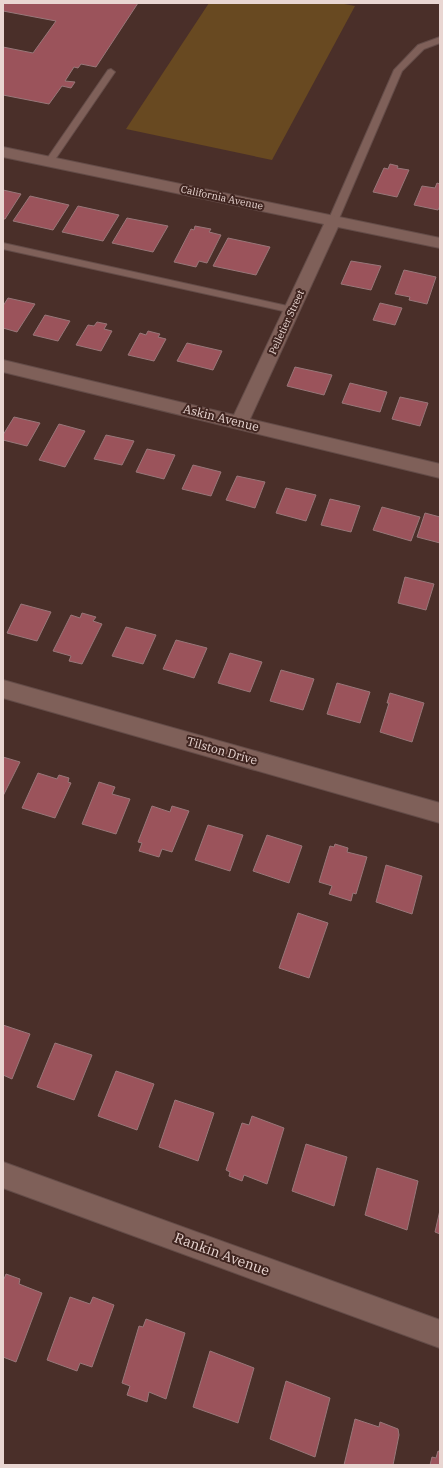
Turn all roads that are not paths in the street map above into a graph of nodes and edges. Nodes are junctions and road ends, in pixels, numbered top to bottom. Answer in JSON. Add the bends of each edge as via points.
{"nodes":[{"id":1,"x":440,"y":40,"type":"edge"},
{"id":2,"x":111,"y":72,"type":"dead end"},
{"id":3,"x":3,"y":152,"type":"edge"},
{"id":4,"x":49,"y":162,"type":"junction"},
{"id":5,"x":333,"y":220,"type":"junction"},
{"id":6,"x":440,"y":243,"type":"edge"},
{"id":7,"x":3,"y":246,"type":"edge"},
{"id":8,"x":292,"y":310,"type":"junction"},
{"id":9,"x":3,"y":366,"type":"edge"},
{"id":10,"x":239,"y":423,"type":"junction"},
{"id":11,"x":440,"y":471,"type":"edge"},
{"id":12,"x":3,"y":689,"type":"edge"},
{"id":13,"x":440,"y":813,"type":"edge"},
{"id":14,"x":3,"y":1175,"type":"edge"},
{"id":15,"x":440,"y":1334,"type":"edge"}],
"edges":[{"from":1,"to":5,"type":"lane","via":[[421,47],[398,70]]},
{"from":2,"to":4,"type":"lane"},
{"from":3,"to":4,"type":"street","name":"California Avenue"},
{"from":4,"to":5,"type":"street","name":"California Avenue"},
{"from":5,"to":6,"type":"street","name":"California Avenue"},
{"from":5,"to":8,"type":"street","name":"Pelletier Street"},
{"from":7,"to":8,"type":"lane"},
{"from":8,"to":10,"type":"street","name":"Pelletier Street"},
{"from":9,"to":10,"type":"street","name":"Askin Avenue"},
{"from":10,"to":11,"type":"street","name":"Askin Avenue"},
{"from":12,"to":13,"type":"street","name":"Tilston Drive"},
{"from":14,"to":15,"type":"street","name":"Rankin Avenue"}]}
